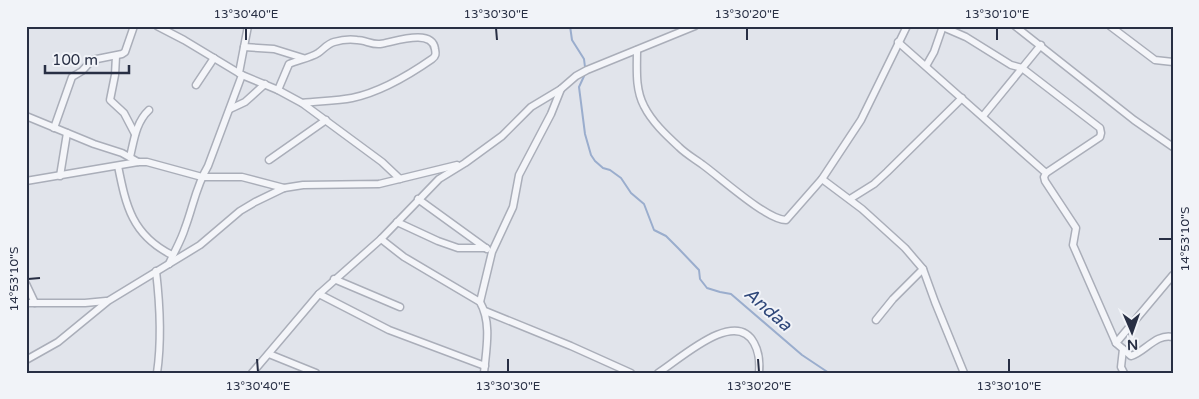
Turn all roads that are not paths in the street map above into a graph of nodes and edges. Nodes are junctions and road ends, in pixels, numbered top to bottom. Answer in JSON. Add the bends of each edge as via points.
{"nodes":[{"id":1,"x":134,"y":26,"type":"edge"},
{"id":2,"x":156,"y":26,"type":"edge"},
{"id":3,"x":248,"y":26,"type":"edge"},
{"id":4,"x":695,"y":26,"type":"edge"},
{"id":5,"x":907,"y":26,"type":"edge"},
{"id":6,"x":1015,"y":26,"type":"edge"},
{"id":7,"x":1110,"y":26,"type":"edge"},
{"id":8,"x":943,"y":27,"type":"edge"},
{"id":9,"x":898,"y":42,"type":"junction"},
{"id":10,"x":1040,"y":45,"type":"junction"},
{"id":11,"x":244,"y":47,"type":"junction"},
{"id":12,"x":637,"y":50,"type":"junction"},
{"id":13,"x":116,"y":56,"type":"junction"},
{"id":14,"x":214,"y":58,"type":"junction"},
{"id":15,"x":304,"y":58,"type":"junction"},
{"id":16,"x":1173,"y":62,"type":"edge"},
{"id":17,"x":926,"y":66,"type":"junction"},
{"id":18,"x":1022,"y":68,"type":"junction"},
{"id":19,"x":241,"y":74,"type":"junction"},
{"id":20,"x":264,"y":84,"type":"junction"},
{"id":21,"x":196,"y":85,"type":"dead end"},
{"id":22,"x":561,"y":89,"type":"junction"},
{"id":23,"x":278,"y":90,"type":"junction"},
{"id":24,"x":962,"y":98,"type":"junction"},
{"id":25,"x":302,"y":104,"type":"junction"},
{"id":26,"x":230,"y":109,"type":"junction"},
{"id":27,"x":149,"y":110,"type":"dead end"},
{"id":28,"x":26,"y":116,"type":"edge"},
{"id":29,"x":983,"y":116,"type":"junction"},
{"id":30,"x":326,"y":120,"type":"junction"},
{"id":31,"x":54,"y":128,"type":"junction"},
{"id":32,"x":67,"y":133,"type":"junction"},
{"id":33,"x":136,"y":134,"type":"junction"},
{"id":34,"x":1173,"y":147,"type":"edge"},
{"id":35,"x":130,"y":157,"type":"junction"},
{"id":36,"x":269,"y":160,"type":"dead end"},
{"id":37,"x":138,"y":162,"type":"junction"},
{"id":38,"x":465,"y":163,"type":"junction"},
{"id":39,"x":118,"y":166,"type":"junction"},
{"id":40,"x":1046,"y":173,"type":"junction"},
{"id":41,"x":60,"y":176,"type":"junction"},
{"id":42,"x":202,"y":177,"type":"junction"},
{"id":43,"x":400,"y":179,"type":"junction"},
{"id":44,"x":822,"y":179,"type":"junction"},
{"id":45,"x":26,"y":181,"type":"edge"},
{"id":46,"x":284,"y":188,"type":"junction"},
{"id":47,"x":418,"y":199,"type":"junction"},
{"id":48,"x":850,"y":199,"type":"junction"},
{"id":49,"x":396,"y":222,"type":"junction"},
{"id":50,"x":381,"y":239,"type":"junction"},
{"id":51,"x":489,"y":250,"type":"junction"},
{"id":52,"x":172,"y":255,"type":"junction"},
{"id":53,"x":169,"y":264,"type":"junction"},
{"id":54,"x":923,"y":269,"type":"junction"},
{"id":55,"x":156,"y":271,"type":"junction"},
{"id":56,"x":1173,"y":275,"type":"edge"},
{"id":57,"x":334,"y":279,"type":"junction"},
{"id":58,"x":26,"y":284,"type":"edge"},
{"id":59,"x":319,"y":294,"type":"junction"},
{"id":60,"x":108,"y":301,"type":"junction"},
{"id":61,"x":480,"y":302,"type":"junction"},
{"id":62,"x":26,"y":303,"type":"edge"},
{"id":63,"x":35,"y":303,"type":"junction"},
{"id":64,"x":400,"y":307,"type":"dead end"},
{"id":65,"x":486,"y":311,"type":"junction"},
{"id":66,"x":876,"y":320,"type":"dead end"},
{"id":67,"x":1173,"y":337,"type":"edge"},
{"id":68,"x":1116,"y":343,"type":"junction"},
{"id":69,"x":1123,"y":349,"type":"junction"},
{"id":70,"x":269,"y":354,"type":"junction"},
{"id":71,"x":26,"y":360,"type":"edge"},
{"id":72,"x":484,"y":369,"type":"edge"},
{"id":73,"x":157,"y":373,"type":"edge"},
{"id":74,"x":252,"y":373,"type":"edge"},
{"id":75,"x":316,"y":373,"type":"edge"},
{"id":76,"x":631,"y":373,"type":"edge"},
{"id":77,"x":658,"y":373,"type":"edge"},
{"id":78,"x":759,"y":373,"type":"edge"},
{"id":79,"x":964,"y":373,"type":"edge"},
{"id":80,"x":1124,"y":373,"type":"edge"}],
"edges":[{"from":1,"to":13,"type":"street","via":[[125,52]]},
{"from":2,"to":14,"type":"street"},
{"from":3,"to":11,"type":"street"},
{"from":4,"to":12,"type":"street"},
{"from":5,"to":9,"type":"street"},
{"from":6,"to":10,"type":"street"},
{"from":7,"to":16,"type":"street","via":[[1155,60]]},
{"from":8,"to":17,"type":"street"},
{"from":8,"to":18,"type":"street"},
{"from":9,"to":17,"type":"street"},
{"from":9,"to":44,"type":"street","via":[[861,120]]},
{"from":10,"to":18,"type":"street"},
{"from":10,"to":34,"type":"street"},
{"from":11,"to":15,"type":"street","via":[[274,49]]},
{"from":11,"to":19,"type":"street"},
{"from":12,"to":22,"type":"street","via":[[587,70]]},
{"from":12,"to":44,"type":"street","via":[[637,82],[651,119],[691,158],[757,206],[780,220],[786,220]]},
{"from":13,"to":31,"type":"street","via":[[92,60],[72,77]]},
{"from":13,"to":33,"type":"street","via":[[110,100],[124,113]]},
{"from":14,"to":19,"type":"street"},
{"from":14,"to":21,"type":"street"},
{"from":15,"to":23,"type":"street","via":[[289,64]]},
{"from":15,"to":25,"type":"street","via":[[333,42],[347,40],[379,44],[428,39],[433,41],[436,52],[435,57],[411,74],[366,94]]},
{"from":17,"to":24,"type":"street"},
{"from":18,"to":29,"type":"street"},
{"from":18,"to":40,"type":"street","via":[[1100,128],[1102,133]]},
{"from":19,"to":20,"type":"street"},
{"from":19,"to":26,"type":"street"},
{"from":20,"to":23,"type":"street"},
{"from":20,"to":26,"type":"street","via":[[245,102]]},
{"from":22,"to":38,"type":"street","via":[[531,107],[502,136]]},
{"from":22,"to":51,"type":"street","via":[[519,175],[513,207]]},
{"from":23,"to":25,"type":"street"},
{"from":24,"to":29,"type":"street"},
{"from":24,"to":48,"type":"street","via":[[874,184]]},
{"from":25,"to":30,"type":"street"},
{"from":26,"to":42,"type":"street"},
{"from":27,"to":33,"type":"street"},
{"from":28,"to":31,"type":"street"},
{"from":29,"to":40,"type":"street"},
{"from":30,"to":36,"type":"street"},
{"from":30,"to":43,"type":"street"},
{"from":31,"to":32,"type":"street"},
{"from":32,"to":35,"type":"street"},
{"from":32,"to":41,"type":"street"},
{"from":33,"to":35,"type":"street"},
{"from":35,"to":37,"type":"street"},
{"from":37,"to":39,"type":"street"},
{"from":37,"to":42,"type":"street"},
{"from":38,"to":43,"type":"street"},
{"from":38,"to":47,"type":"street","via":[[439,179]]},
{"from":39,"to":41,"type":"street"},
{"from":39,"to":52,"type":"street","via":[[132,218],[148,239]]},
{"from":40,"to":68,"type":"street","via":[[1045,181],[1076,228],[1074,245]]},
{"from":41,"to":45,"type":"street"},
{"from":42,"to":46,"type":"street","via":[[242,177]]},
{"from":42,"to":52,"type":"street","via":[[184,231]]},
{"from":43,"to":46,"type":"street","via":[[380,184]]},
{"from":44,"to":48,"type":"street"},
{"from":46,"to":53,"type":"street","via":[[240,211],[200,244]]},
{"from":47,"to":49,"type":"street"},
{"from":47,"to":51,"type":"street"},
{"from":48,"to":54,"type":"street","via":[[906,248]]},
{"from":49,"to":50,"type":"street"},
{"from":49,"to":51,"type":"street","via":[[458,248]]},
{"from":50,"to":57,"type":"street"},
{"from":50,"to":61,"type":"street","via":[[404,257]]},
{"from":51,"to":61,"type":"street"},
{"from":52,"to":53,"type":"street"},
{"from":53,"to":55,"type":"street"},
{"from":54,"to":66,"type":"street"},
{"from":54,"to":79,"type":"street"},
{"from":55,"to":60,"type":"street"},
{"from":55,"to":73,"type":"street","via":[[160,301]]},
{"from":56,"to":68,"type":"street"},
{"from":57,"to":59,"type":"street"},
{"from":57,"to":64,"type":"street"},
{"from":58,"to":63,"type":"street"},
{"from":59,"to":70,"type":"street"},
{"from":59,"to":72,"type":"street","via":[[389,330]]},
{"from":60,"to":63,"type":"street"},
{"from":60,"to":71,"type":"street","via":[[58,342]]},
{"from":61,"to":65,"type":"street"},
{"from":62,"to":63,"type":"street"},
{"from":65,"to":72,"type":"street","via":[[488,340]]},
{"from":65,"to":76,"type":"street"},
{"from":67,"to":69,"type":"street","via":[[1161,338],[1136,355],[1131,356]]},
{"from":68,"to":69,"type":"street"},
{"from":69,"to":80,"type":"street"},
{"from":70,"to":74,"type":"street"},
{"from":70,"to":75,"type":"street"},
{"from":77,"to":78,"type":"street","via":[[702,342],[729,331],[742,332],[752,338],[758,351]]}]}
